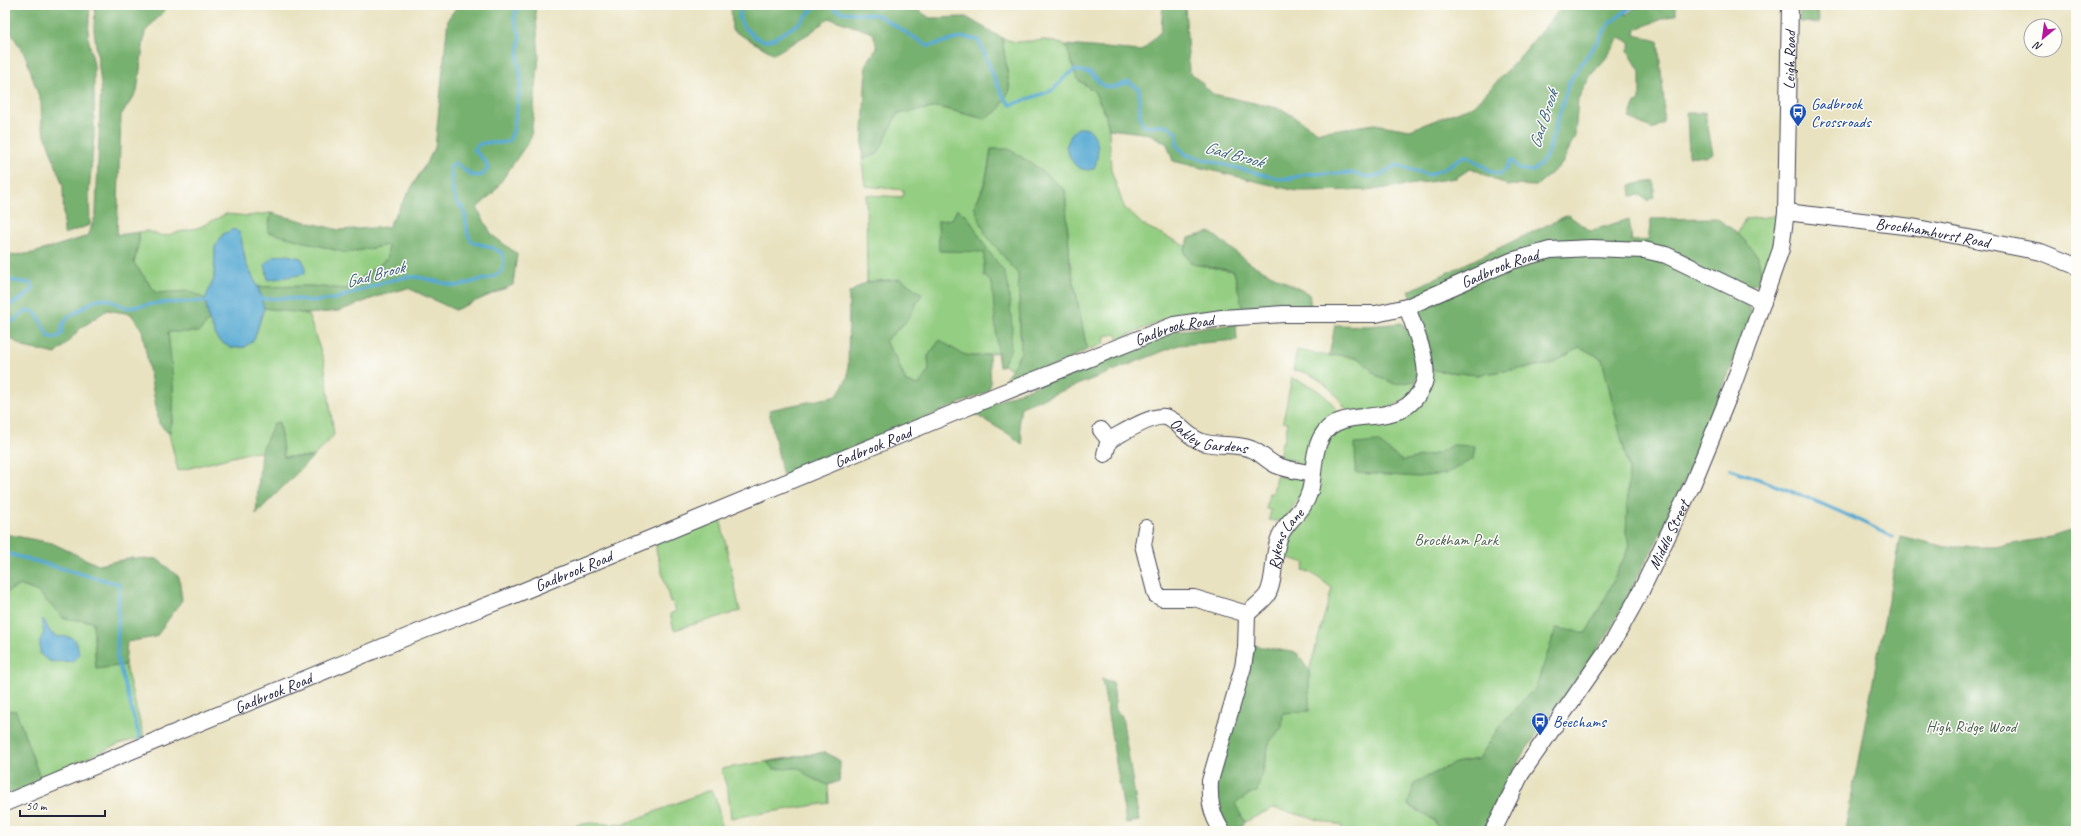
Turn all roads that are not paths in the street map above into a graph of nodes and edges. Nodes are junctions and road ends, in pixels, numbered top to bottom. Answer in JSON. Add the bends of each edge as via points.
{"nodes":[{"id":1,"x":1790,"y":5,"type":"edge"},
{"id":2,"x":1786,"y":212,"type":"junction"},
{"id":3,"x":2076,"y":266,"type":"edge"},
{"id":4,"x":1763,"y":302,"type":"junction"},
{"id":5,"x":1407,"y":308,"type":"junction"},
{"id":6,"x":1105,"y":441,"type":"dead end"},
{"id":7,"x":1312,"y":474,"type":"junction"},
{"id":8,"x":1146,"y":528,"type":"dead end"},
{"id":9,"x":1247,"y":614,"type":"junction"},
{"id":10,"x":5,"y":803,"type":"edge"},
{"id":11,"x":1222,"y":831,"type":"edge"},
{"id":12,"x":1493,"y":831,"type":"edge"}],
"edges":[{"from":1,"to":2,"type":"street","name":"Leigh Road"},
{"from":2,"to":3,"type":"street","name":"Brockhamhurst Road","via":[[1912,227],[2041,252]]},
{"from":2,"to":4,"type":"street","name":"Middle Street","via":[[1781,248]]},
{"from":4,"to":5,"type":"street","name":"Gadbrook Road","via":[[1666,255],[1644,250],[1591,248],[1550,250],[1511,261]]},
{"from":4,"to":12,"type":"street","name":"Middle Street","via":[[1696,476],[1640,593],[1614,640],[1521,774]]},
{"from":5,"to":7,"type":"street","name":"Rykens Lane","via":[[1425,366],[1425,381],[1418,395],[1408,406],[1394,413],[1330,425],[1318,445]]},
{"from":5,"to":10,"type":"street","name":"Gadbrook Road","via":[[1376,314],[1284,314],[1222,318],[1174,325],[1004,392]]},
{"from":6,"to":7,"type":"street","name":"Oakley Gardens","via":[[1152,419],[1165,416],[1203,443],[1250,449],[1275,464]]},
{"from":7,"to":9,"type":"street","name":"Rykens Lane","via":[[1310,491],[1302,510],[1280,536],[1267,596]]},
{"from":8,"to":9,"type":"street","via":[[1143,544],[1156,595],[1162,598],[1194,598]]},
{"from":9,"to":11,"type":"street","via":[[1243,667],[1210,781],[1213,816]]}]}
